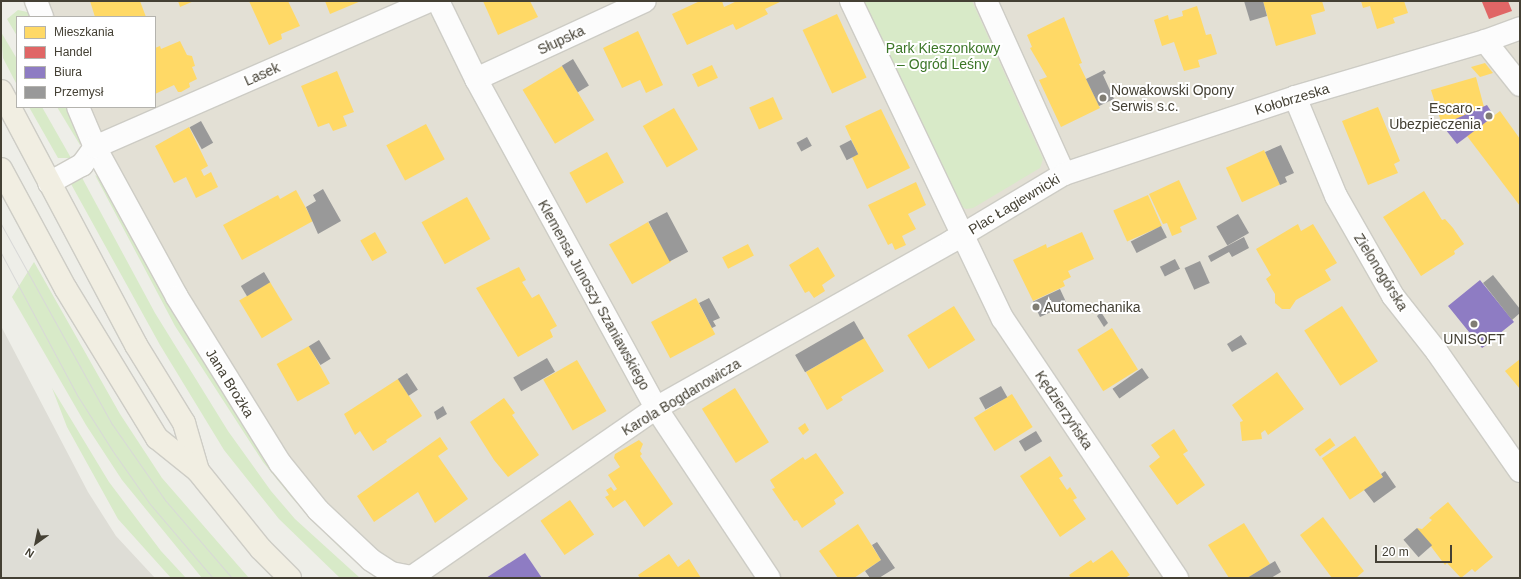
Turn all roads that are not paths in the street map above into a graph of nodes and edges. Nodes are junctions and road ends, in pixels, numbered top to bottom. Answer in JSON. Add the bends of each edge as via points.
{"nodes":[{"id":1,"x":36,"y":1,"type":"edge"},
{"id":2,"x":430,"y":1,"type":"edge"},
{"id":3,"x":438,"y":1,"type":"edge"},
{"id":4,"x":645,"y":1,"type":"edge"},
{"id":5,"x":852,"y":1,"type":"edge"},
{"id":6,"x":986,"y":1,"type":"edge"},
{"id":7,"x":42,"y":16,"type":"edge"},
{"id":8,"x":1520,"y":28,"type":"edge"},
{"id":9,"x":1485,"y":41,"type":"junction"},
{"id":10,"x":476,"y":79,"type":"junction"},
{"id":11,"x":1520,"y":85,"type":"edge"},
{"id":12,"x":1,"y":91,"type":"edge"},
{"id":13,"x":1295,"y":97,"type":"junction"},
{"id":14,"x":78,"y":108,"type":"edge"},
{"id":15,"x":95,"y":147,"type":"junction"},
{"id":16,"x":1,"y":168,"type":"edge"},
{"id":17,"x":1064,"y":174,"type":"junction"},
{"id":18,"x":49,"y":183,"type":"junction"},
{"id":19,"x":961,"y":236,"type":"junction"},
{"id":20,"x":656,"y":408,"type":"junction"},
{"id":21,"x":198,"y":471,"type":"junction"},
{"id":22,"x":1520,"y":471,"type":"edge"},
{"id":23,"x":412,"y":577,"type":"joint"},
{"id":24,"x":290,"y":578,"type":"edge"},
{"id":25,"x":769,"y":578,"type":"edge"},
{"id":26,"x":1177,"y":578,"type":"edge"}],
"edges":[{"from":1,"to":7,"type":"street"},
{"from":2,"to":15,"type":"street","name":"Lasek"},
{"from":3,"to":10,"type":"street","name":"Klemensa Junoszy Szaniawskiego"},
{"from":4,"to":10,"type":"street","name":"Słupska"},
{"from":5,"to":19,"type":"street","name":"Plac Łagiewnicki"},
{"from":6,"to":17,"type":"street","name":"Plac Łagiewnicki"},
{"from":8,"to":9,"type":"street","name":"Kołobrzeska"},
{"from":9,"to":11,"type":"street"},
{"from":9,"to":13,"type":"street","name":"Kołobrzeska"},
{"from":10,"to":20,"type":"street","name":"Klemensa Junoszy Szaniawskiego"},
{"from":12,"to":18,"type":"main road"},
{"from":13,"to":17,"type":"street","name":"Kołobrzeska"},
{"from":13,"to":22,"type":"street","name":"Zielonogórska","via":[[1336,196],[1393,296],[1437,352]]},
{"from":14,"to":15,"type":"street","name":"Jana Brożka"},
{"from":15,"to":18,"type":"street","via":[[82,165]]},
{"from":15,"to":23,"type":"street","name":"Jana Brożka","via":[[177,297],[280,463],[318,510],[371,560],[391,573]]},
{"from":16,"to":21,"type":"main road","via":[[74,302],[157,438]]},
{"from":17,"to":19,"type":"street","name":"Plac Łagiewnicki"},
{"from":18,"to":21,"type":"main road","via":[[136,345],[184,423]]},
{"from":19,"to":20,"type":"street","name":"Karola Bogdanowicza"},
{"from":19,"to":26,"type":"street","name":"Kędzierzyńska","via":[[1003,320]]},
{"from":20,"to":23,"type":"street","name":"Karola Bogdanowicza"},
{"from":20,"to":25,"type":"street","name":"Klemensa Junoszy Szaniawskiego"},
{"from":21,"to":24,"type":"main road","via":[[261,549]]}]}
